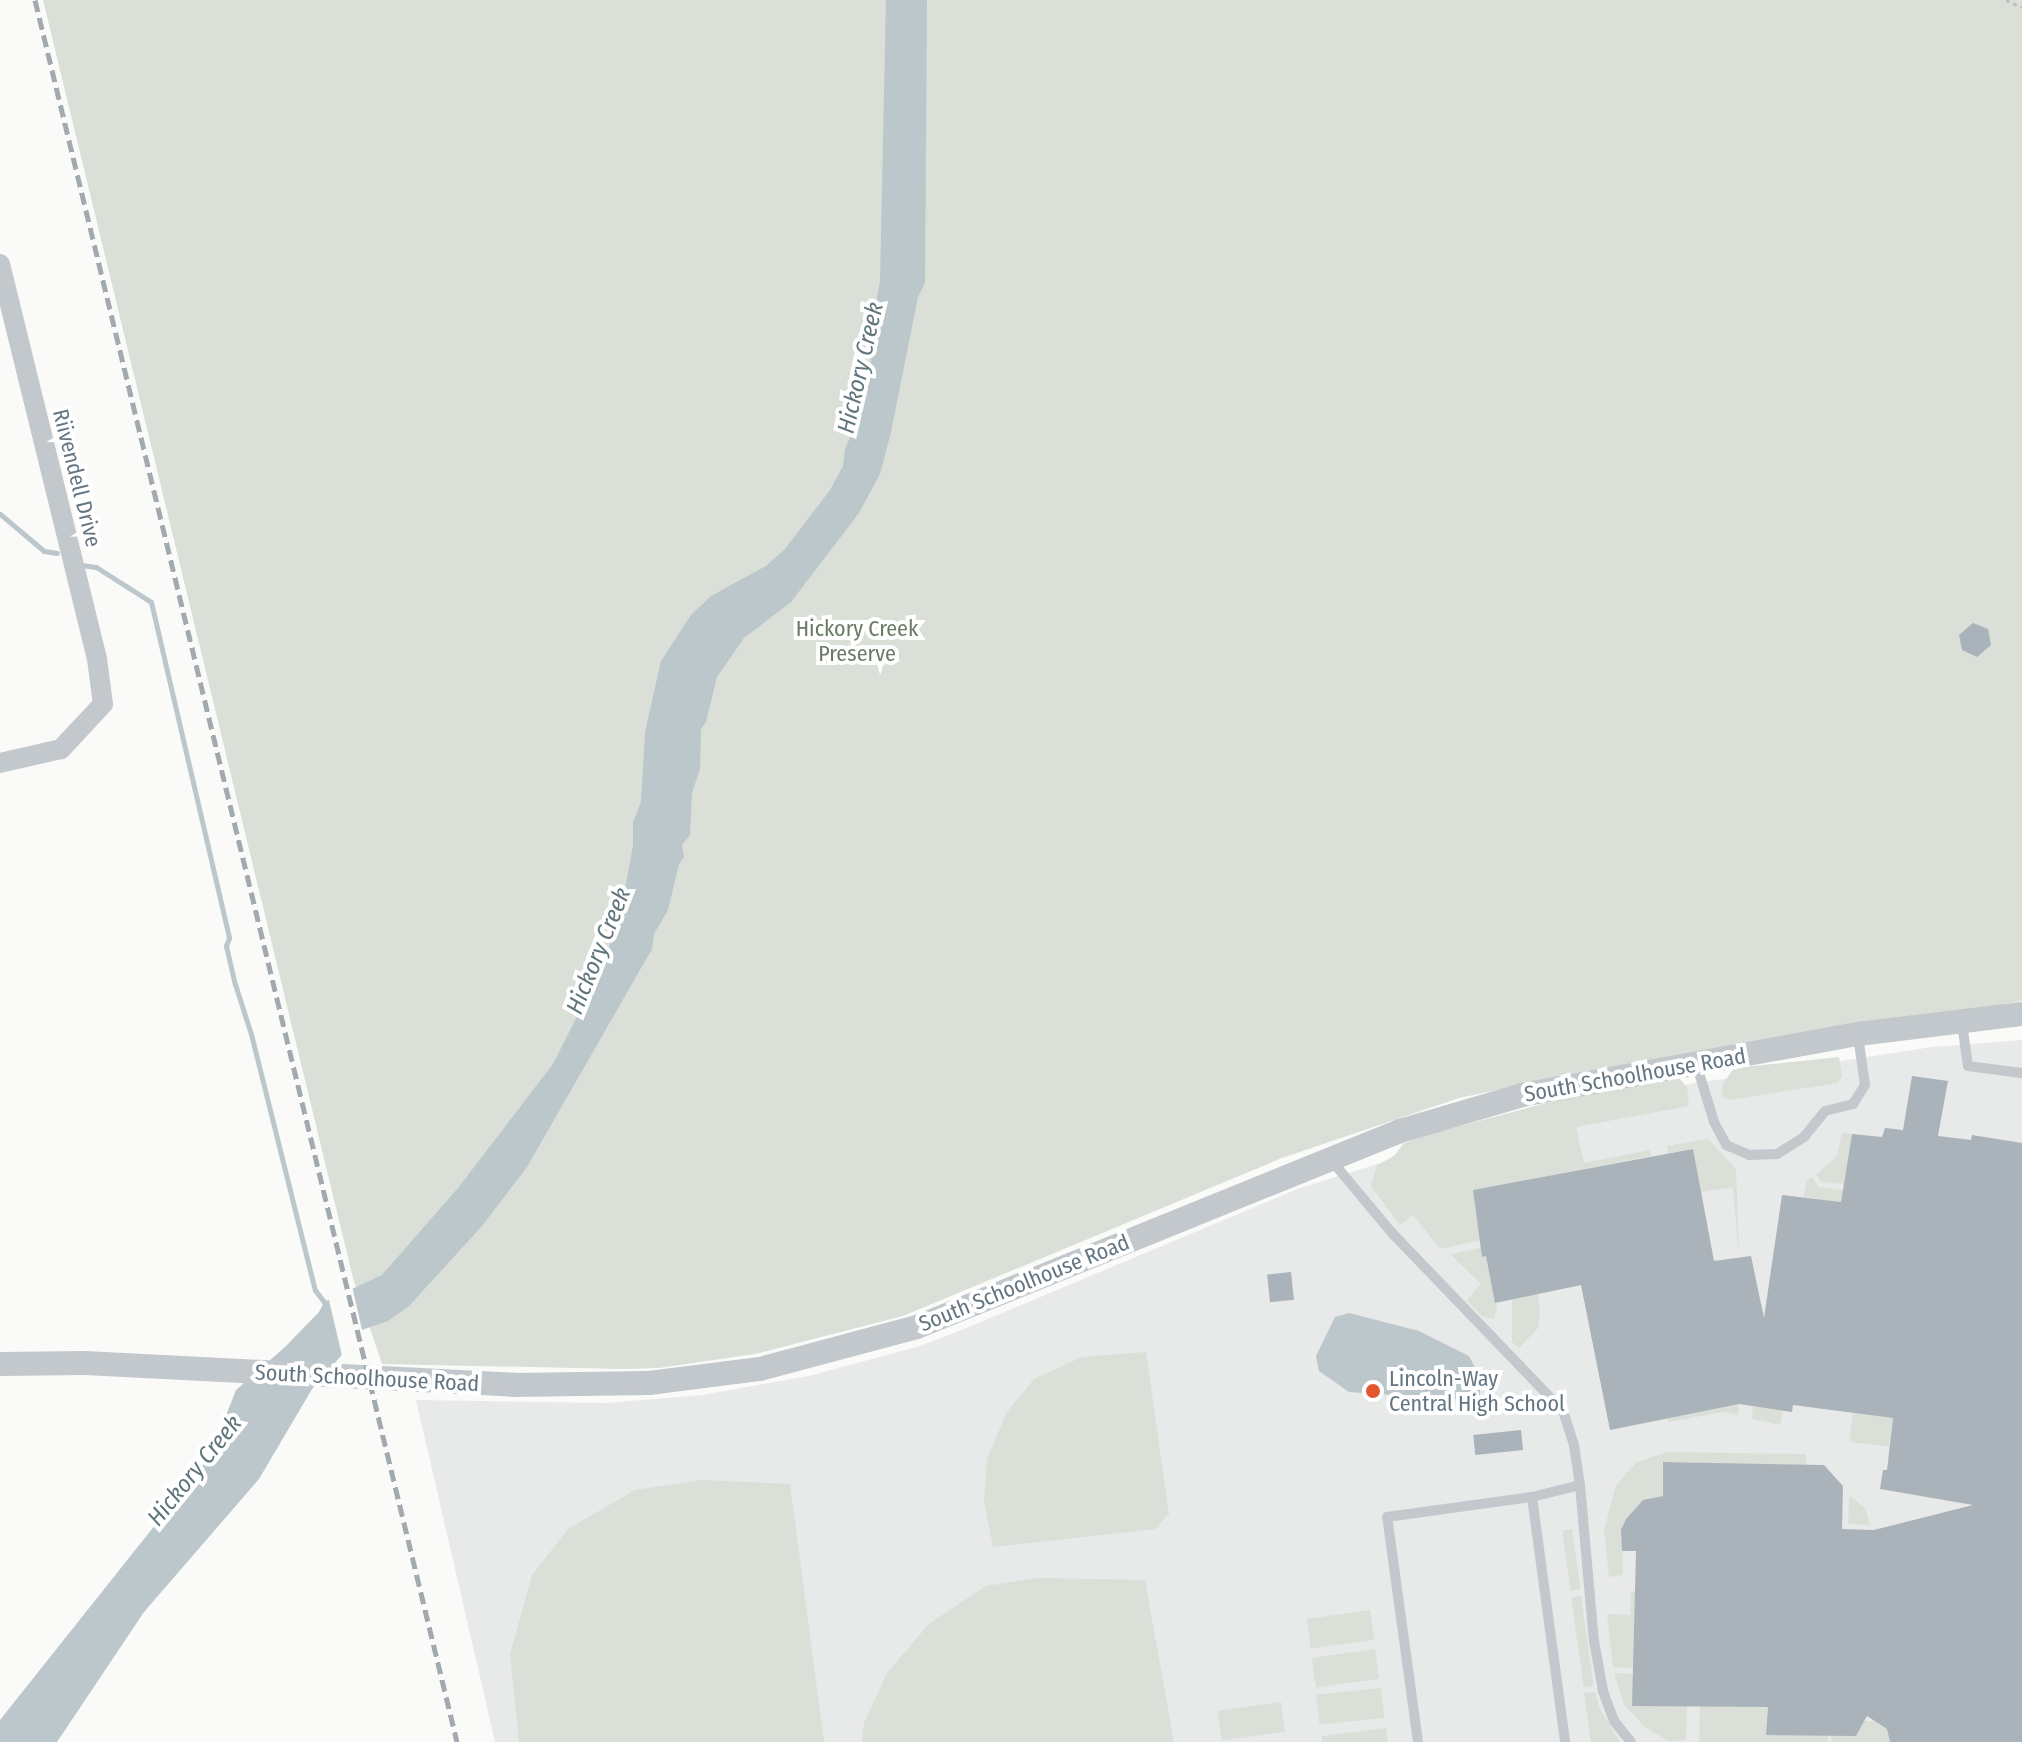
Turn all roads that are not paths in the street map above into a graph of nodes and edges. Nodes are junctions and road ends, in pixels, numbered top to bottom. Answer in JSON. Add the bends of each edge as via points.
{"nodes":[{"id":1,"x":0,"y":264,"type":"edge"},
{"id":2,"x":0,"y":763,"type":"edge"},
{"id":3,"x":2022,"y":1014,"type":"edge"},
{"id":4,"x":1962,"y":1023,"type":"junction"},
{"id":5,"x":1858,"y":1034,"type":"junction"},
{"id":6,"x":1696,"y":1063,"type":"junction"},
{"id":7,"x":2022,"y":1073,"type":"edge"},
{"id":8,"x":1330,"y":1159,"type":"junction"},
{"id":9,"x":0,"y":1364,"type":"edge"},
{"id":10,"x":1580,"y":1485,"type":"junction"},
{"id":11,"x":1532,"y":1497,"type":"junction"},
{"id":12,"x":1418,"y":1742,"type":"edge"},
{"id":13,"x":1565,"y":1742,"type":"edge"},
{"id":14,"x":1631,"y":1742,"type":"edge"}],
"edges":[{"from":1,"to":2,"type":"street","name":"Riivendell Drive","via":[[97,659],[103,704],[61,749]]},
{"from":3,"to":4,"type":"street","name":"South Schoolhouse Road"},
{"from":4,"to":5,"type":"street","name":"South Schoolhouse Road"},
{"from":4,"to":7,"type":"lane","via":[[1968,1066]]},
{"from":5,"to":6,"type":"street","name":"South Schoolhouse Road"},
{"from":5,"to":6,"type":"lane","via":[[1865,1085],[1853,1104],[1825,1111],[1804,1137],[1777,1154],[1749,1155],[1726,1145]]},
{"from":6,"to":8,"type":"street","name":"South Schoolhouse Road","via":[[1522,1095],[1400,1131]]},
{"from":8,"to":9,"type":"street","name":"South Schoolhouse Road","via":[[917,1327],[760,1369],[649,1383],[514,1385]]},
{"from":8,"to":10,"type":"lane","via":[[1392,1233],[1563,1411]]},
{"from":10,"to":11,"type":"lane"},
{"from":10,"to":14,"type":"lane","via":[[1603,1691],[1614,1721]]},
{"from":11,"to":12,"type":"lane","via":[[1387,1517]]},
{"from":11,"to":13,"type":"lane"}]}
